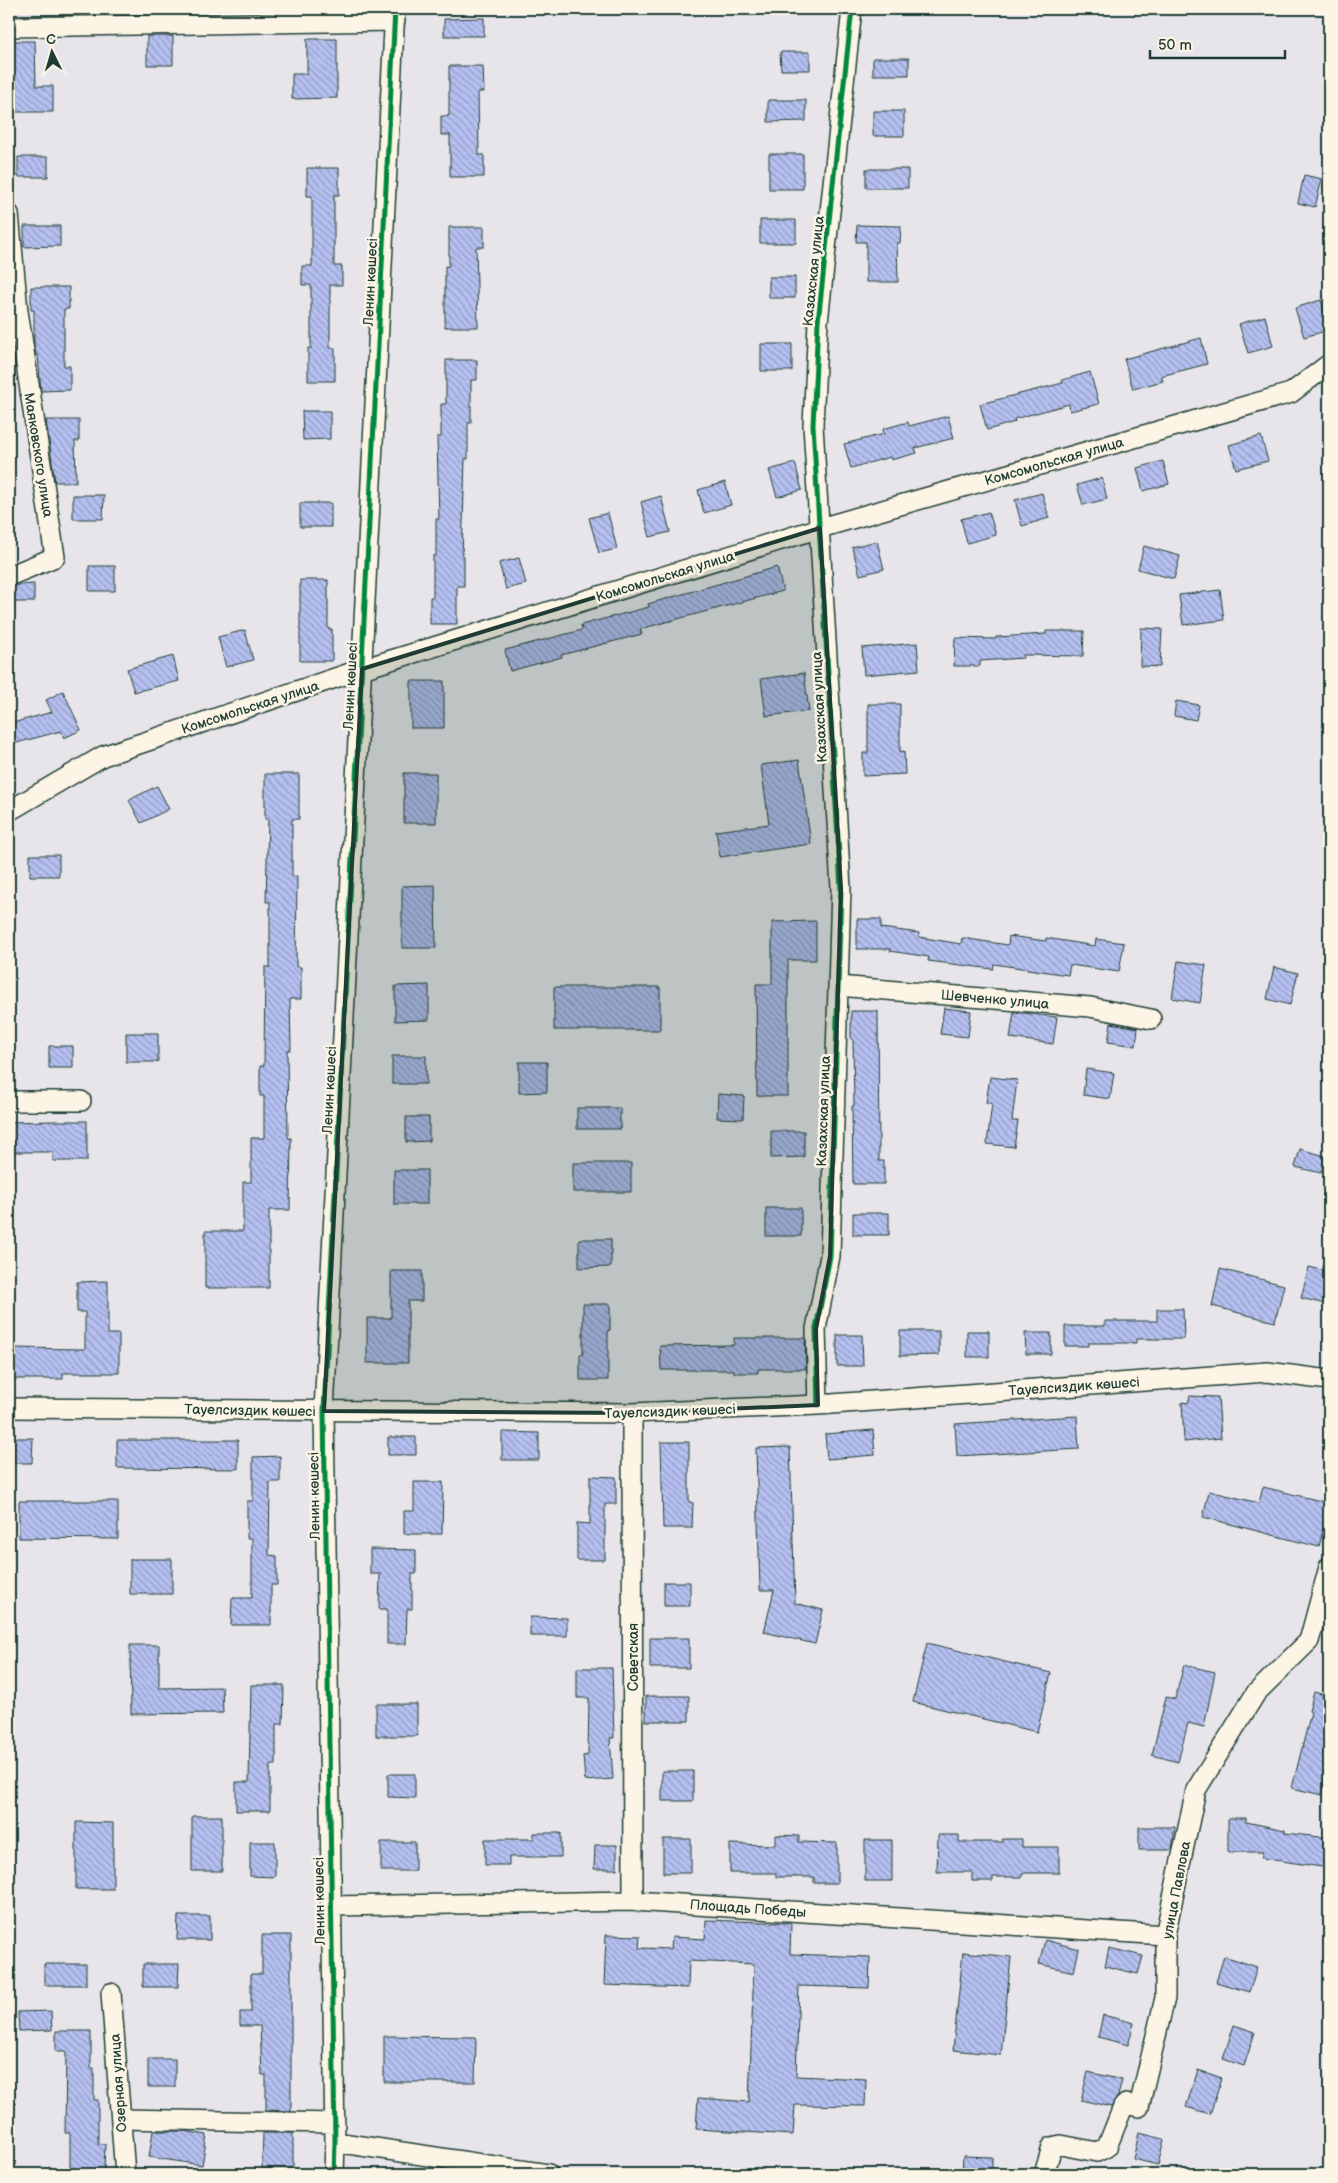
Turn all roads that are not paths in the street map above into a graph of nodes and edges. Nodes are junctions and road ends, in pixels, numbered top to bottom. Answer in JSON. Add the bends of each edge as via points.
{"nodes":[{"id":1,"x":852,"y":9,"type":"edge"},
{"id":2,"x":395,"y":15,"type":"edge"},
{"id":3,"x":188,"y":17,"type":"edge"},
{"id":4,"x":9,"y":27,"type":"edge"},
{"id":5,"x":9,"y":214,"type":"edge"},
{"id":6,"x":1329,"y":364,"type":"edge"},
{"id":7,"x":820,"y":528,"type":"junction"},
{"id":8,"x":9,"y":576,"type":"edge"},
{"id":9,"x":362,"y":670,"type":"junction"},
{"id":10,"x":9,"y":811,"type":"edge"},
{"id":11,"x":838,"y":986,"type":"junction"},
{"id":12,"x":1151,"y":1019,"type":"dead end"},
{"id":13,"x":9,"y":1101,"type":"edge"},
{"id":14,"x":81,"y":1101,"type":"dead end"},
{"id":15,"x":1329,"y":1380,"type":"edge"},
{"id":16,"x":818,"y":1405,"type":"junction"},
{"id":17,"x":9,"y":1408,"type":"edge"},
{"id":18,"x":324,"y":1411,"type":"junction"},
{"id":19,"x":632,"y":1412,"type":"junction"},
{"id":20,"x":1329,"y":1567,"type":"edge"},
{"id":21,"x":633,"y":1901,"type":"junction"},
{"id":22,"x":330,"y":1906,"type":"junction"},
{"id":23,"x":1165,"y":1935,"type":"junction"},
{"id":24,"x":111,"y":1992,"type":"dead end"},
{"id":25,"x":121,"y":2119,"type":"junction"},
{"id":26,"x":335,"y":2123,"type":"junction"},
{"id":27,"x":335,"y":2142,"type":"junction"},
{"id":28,"x":125,"y":2174,"type":"edge"},
{"id":29,"x":334,"y":2174,"type":"edge"},
{"id":30,"x":548,"y":2174,"type":"edge"},
{"id":31,"x":1044,"y":2174,"type":"edge"}],
"edges":[{"from":1,"to":7,"type":"street","name":"Казахская улица","via":[[818,322],[814,425]]},
{"from":2,"to":3,"type":"street"},
{"from":2,"to":9,"type":"street","name":"Ленин көшесі"},
{"from":3,"to":4,"type":"street"},
{"from":5,"to":8,"type":"street","name":"Маяковского улица","via":[[18,311],[55,557]]},
{"from":6,"to":7,"type":"street","name":"Комсомольская улица","via":[[1291,393]]},
{"from":7,"to":9,"type":"street","name":"Комсомольская улица"},
{"from":7,"to":11,"type":"street","name":"Казахская улица","via":[[840,888]]},
{"from":9,"to":10,"type":"street","name":"Комсомольская улица","via":[[102,756]]},
{"from":9,"to":18,"type":"street","name":"Ленин көшесі"},
{"from":11,"to":12,"type":"street","name":"Шевченко улица","via":[[1090,1007]]},
{"from":11,"to":16,"type":"street","name":"Казахская улица","via":[[830,1256],[816,1329]]},
{"from":13,"to":14,"type":"street"},
{"from":15,"to":16,"type":"street","name":"Тауелсиздик көшесі","via":[[1267,1372]]},
{"from":16,"to":19,"type":"street","name":"Тауелсиздик көшесі"},
{"from":17,"to":18,"type":"street","name":"Тауелсиздик көшесі"},
{"from":18,"to":19,"type":"street","name":"Тауелсиздик көшесі"},
{"from":18,"to":22,"type":"street","name":"Ленин көшесі"},
{"from":19,"to":21,"type":"street","name":"Советская"},
{"from":20,"to":23,"type":"street","name":"улица Павлова","via":[[1309,1641],[1256,1693],[1196,1790]]},
{"from":21,"to":22,"type":"street","name":"Площадь Победы"},
{"from":21,"to":23,"type":"street","name":"Площадь Победы"},
{"from":22,"to":26,"type":"street","name":"Ленин көшесі"},
{"from":23,"to":31,"type":"street","name":"улица Павлова","via":[[1165,1998],[1139,2107],[1126,2104],[1123,2107],[1103,2151],[1061,2145],[1052,2147]]},
{"from":24,"to":25,"type":"street","name":"Озерная улица"},
{"from":25,"to":26,"type":"street"},
{"from":25,"to":28,"type":"street","name":"Озерная улица"},
{"from":26,"to":27,"type":"street","name":"Ленин көшесі"},
{"from":27,"to":29,"type":"street","name":"Ленин көшесі"},
{"from":27,"to":30,"type":"street"}]}
